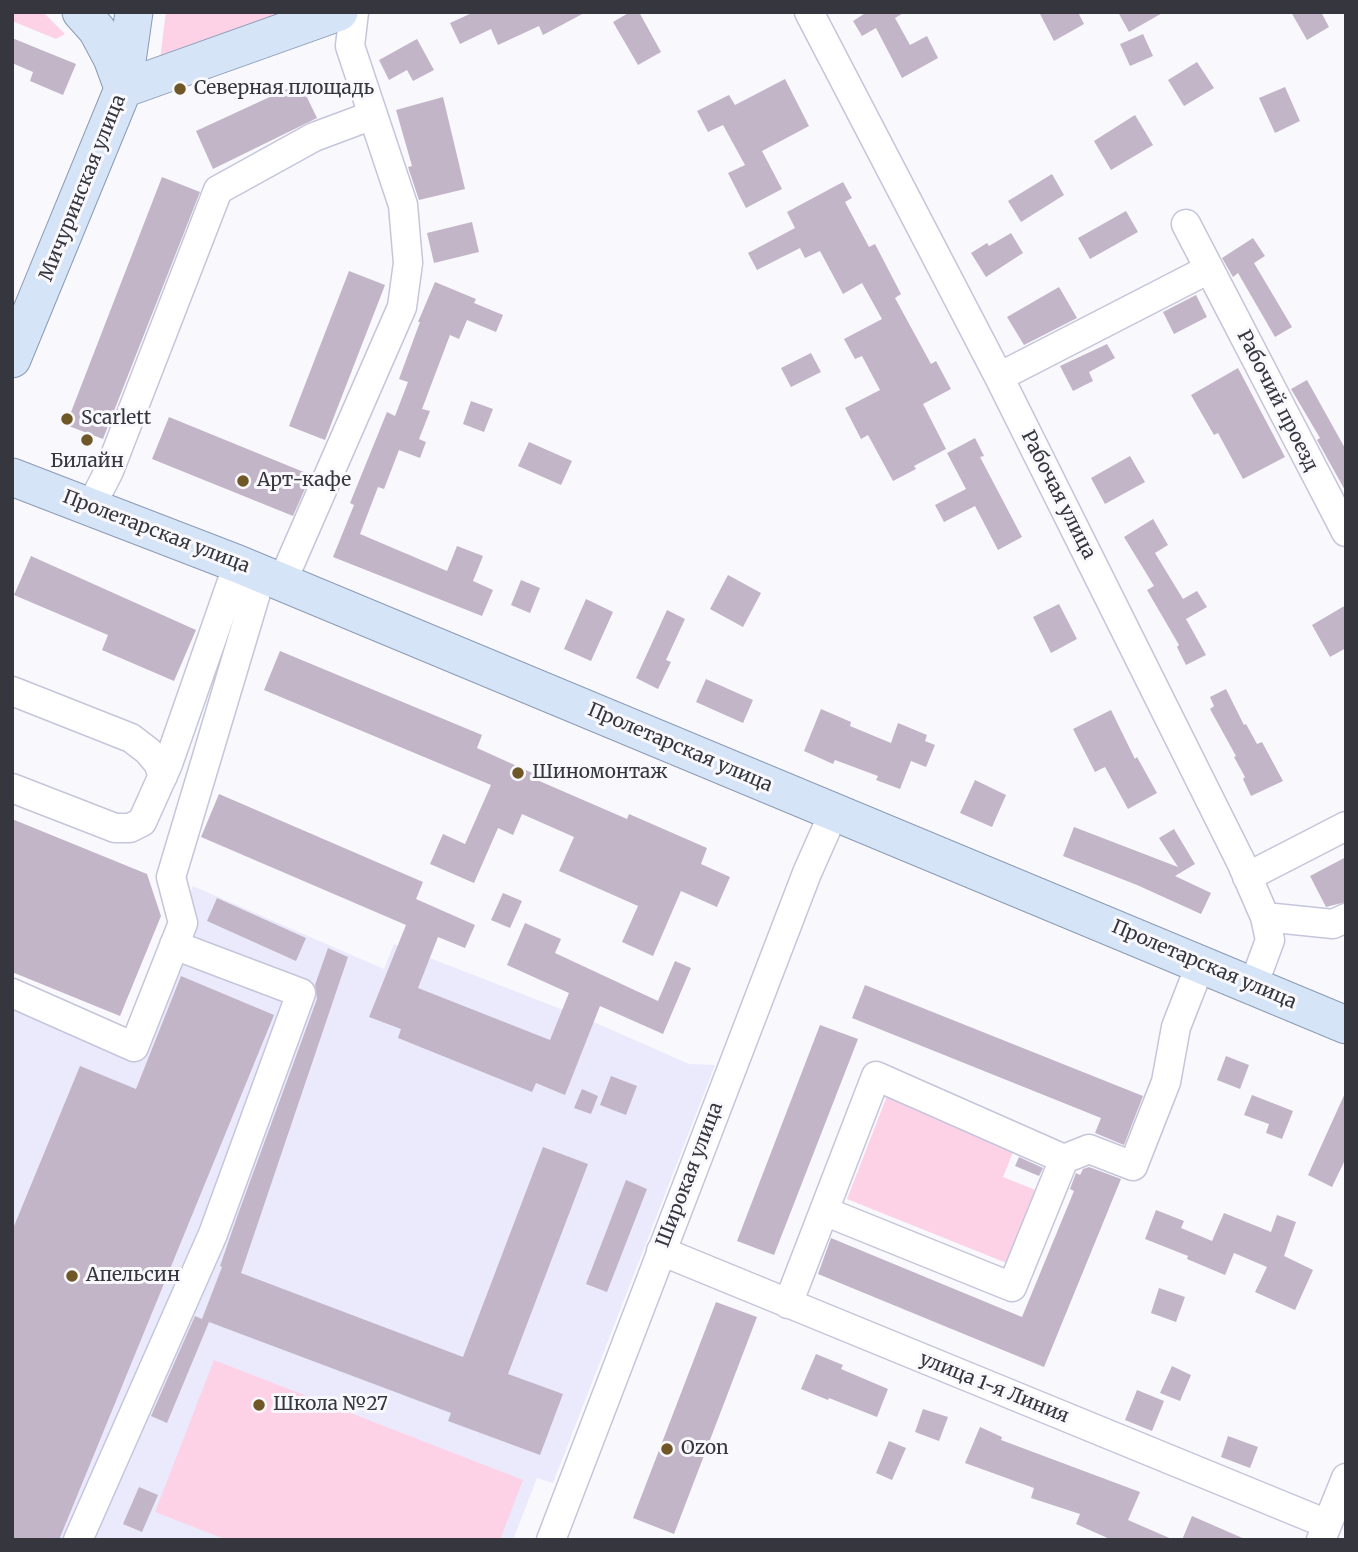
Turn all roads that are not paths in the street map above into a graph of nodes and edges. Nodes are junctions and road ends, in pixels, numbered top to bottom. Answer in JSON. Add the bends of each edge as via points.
{"nodes":[{"id":1,"x":81,"y":12,"type":"edge"},
{"id":2,"x":134,"y":12,"type":"edge"},
{"id":3,"x":339,"y":12,"type":"edge"},
{"id":4,"x":354,"y":12,"type":"edge"},
{"id":5,"x":809,"y":12,"type":"edge"},
{"id":6,"x":123,"y":89,"type":"junction"},
{"id":7,"x":373,"y":115,"type":"junction"},
{"id":8,"x":1186,"y":225,"type":"dead end"},
{"id":9,"x":1209,"y":269,"type":"junction"},
{"id":10,"x":12,"y":359,"type":"edge"},
{"id":11,"x":999,"y":377,"type":"junction"},
{"id":12,"x":12,"y":477,"type":"edge"},
{"id":13,"x":91,"y":506,"type":"junction"},
{"id":14,"x":1346,"y":532,"type":"edge"},
{"id":15,"x":261,"y":573,"type":"junction"},
{"id":16,"x":12,"y":691,"type":"edge"},
{"id":17,"x":163,"y":776,"type":"junction"},
{"id":18,"x":12,"y":788,"type":"edge"},
{"id":19,"x":834,"y":812,"type":"junction"},
{"id":20,"x":1346,"y":826,"type":"edge"},
{"id":21,"x":1247,"y":877,"type":"junction"},
{"id":22,"x":1265,"y":917,"type":"junction"},
{"id":23,"x":1346,"y":918,"type":"edge"},
{"id":24,"x":174,"y":945,"type":"junction"},
{"id":25,"x":1201,"y":963,"type":"junction"},
{"id":26,"x":1253,"y":986,"type":"junction"},
{"id":27,"x":12,"y":993,"type":"edge"},
{"id":28,"x":1346,"y":1025,"type":"edge"},
{"id":29,"x":1064,"y":1159,"type":"junction"},
{"id":30,"x":824,"y":1211,"type":"junction"},
{"id":31,"x":661,"y":1251,"type":"junction"},
{"id":32,"x":788,"y":1304,"type":"junction"},
{"id":33,"x":1346,"y":1478,"type":"edge"},
{"id":34,"x":1324,"y":1532,"type":"edge"},
{"id":35,"x":78,"y":1540,"type":"edge"},
{"id":36,"x":551,"y":1540,"type":"edge"}],
"edges":[{"from":1,"to":6,"type":"main road","via":[[97,30]]},
{"from":2,"to":6,"type":"main road","name":"Мичуринская улица"},
{"from":3,"to":6,"type":"main road"},
{"from":4,"to":7,"type":"street","via":[[350,46]]},
{"from":5,"to":11,"type":"street","name":"Рабочая улица"},
{"from":6,"to":10,"type":"main road","name":"Мичуринская улица"},
{"from":7,"to":13,"type":"street","via":[[314,137],[218,190],[109,471]]},
{"from":7,"to":15,"type":"street","via":[[403,205],[408,263],[402,307]]},
{"from":8,"to":9,"type":"street","name":"Рабочий проезд"},
{"from":9,"to":11,"type":"street"},
{"from":9,"to":14,"type":"street","name":"Рабочий проезд"},
{"from":11,"to":21,"type":"street","name":"Рабочая улица"},
{"from":12,"to":13,"type":"main road","name":"Пролетарская улица"},
{"from":13,"to":15,"type":"main road","name":"Пролетарская улица"},
{"from":15,"to":17,"type":"street"},
{"from":15,"to":19,"type":"main road","name":"Пролетарская улица"},
{"from":15,"to":24,"type":"street","via":[[171,877],[183,923]]},
{"from":16,"to":17,"type":"street","via":[[131,738],[153,757]]},
{"from":17,"to":18,"type":"street","via":[[142,822],[130,828],[115,828]]},
{"from":19,"to":25,"type":"main road","name":"Пролетарская улица"},
{"from":19,"to":31,"type":"street","name":"Широкая улица"},
{"from":20,"to":21,"type":"street"},
{"from":21,"to":22,"type":"street","name":"Рабочая улица"},
{"from":22,"to":23,"type":"street","via":[[1333,925]]},
{"from":22,"to":26,"type":"street","name":"Рабочая улица","via":[[1270,940]]},
{"from":24,"to":27,"type":"street","via":[[134,1046]]},
{"from":24,"to":35,"type":"street","via":[[301,993],[213,1234]]},
{"from":25,"to":26,"type":"main road","name":"Пролетарская улица"},
{"from":25,"to":29,"type":"street","via":[[1176,1027],[1166,1082],[1133,1166],[1089,1149]]},
{"from":26,"to":28,"type":"main road","name":"Пролетарская улица"},
{"from":29,"to":30,"type":"street","via":[[1012,1287]]},
{"from":29,"to":30,"type":"street","via":[[876,1076]]},
{"from":30,"to":32,"type":"street"},
{"from":31,"to":32,"type":"street","name":"улица 1-я Линия"},
{"from":31,"to":36,"type":"street","name":"Широкая улица"},
{"from":32,"to":34,"type":"street","name":"улица 1-я Линия"},
{"from":33,"to":34,"type":"street"}]}
